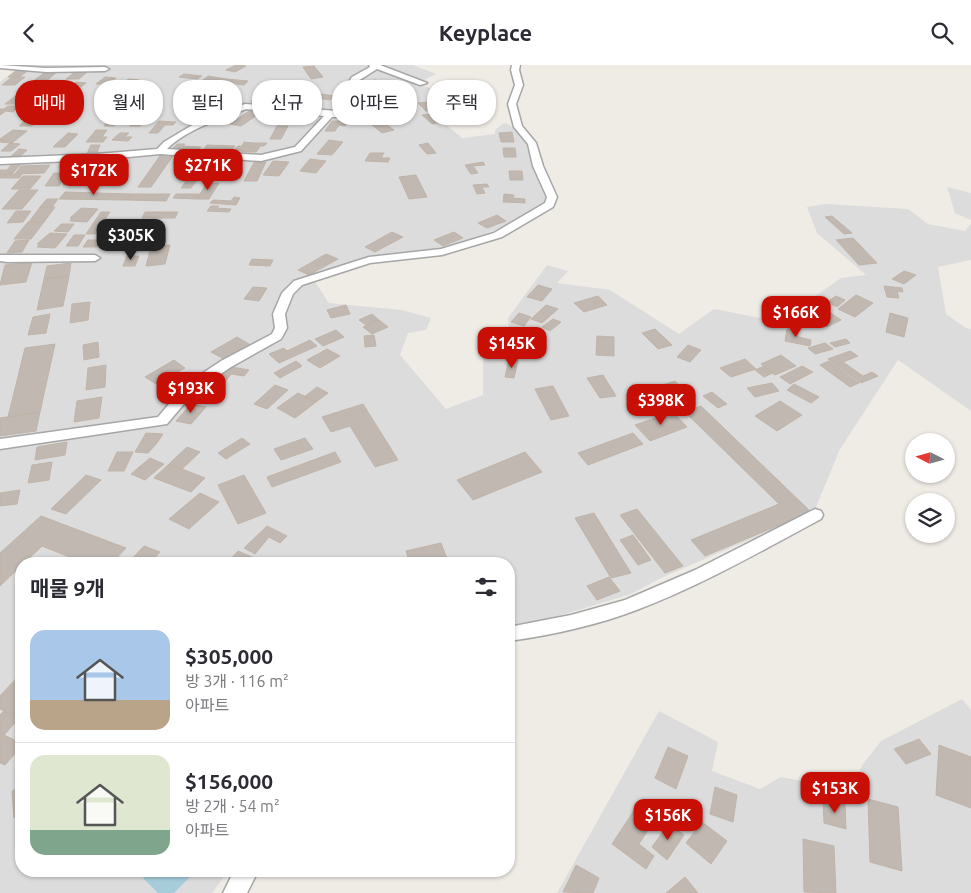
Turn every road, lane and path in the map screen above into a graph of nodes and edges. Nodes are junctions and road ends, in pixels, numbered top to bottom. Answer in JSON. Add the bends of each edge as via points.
{"nodes":[{"id":1,"x":516,"y":65,"type":"edge"},
{"id":2,"x":0,"y":66,"type":"edge"},
{"id":3,"x":374,"y":66,"type":"edge"},
{"id":4,"x":105,"y":69,"type":"dead end"},
{"id":5,"x":423,"y":83,"type":"dead end"},
{"id":6,"x":330,"y":115,"type":"junction"},
{"id":7,"x":160,"y":151,"type":"junction"},
{"id":8,"x":0,"y":161,"type":"edge"},
{"id":9,"x":0,"y":258,"type":"edge"},
{"id":10,"x":95,"y":258,"type":"dead end"},
{"id":11,"x":0,"y":444,"type":"edge"},
{"id":12,"x":816,"y":515,"type":"dead end"},
{"id":13,"x":515,"y":633,"type":"edge"},
{"id":14,"x":243,"y":877,"type":"edge"},
{"id":15,"x":234,"y":893,"type":"edge"}],
"edges":[{"from":1,"to":11,"type":"street","via":[[519,85],[512,104],[518,127],[532,143],[552,197],[549,205],[498,235],[442,252],[369,260],[298,283],[288,293],[279,314],[281,327],[277,336],[190,388],[162,421]]},
{"from":2,"to":4,"type":"street"},
{"from":3,"to":5,"type":"street"},
{"from":3,"to":6,"type":"street","via":[[351,85],[364,106],[363,111],[352,115]]},
{"from":6,"to":7,"type":"street","via":[[245,106],[202,123]]},
{"from":6,"to":7,"type":"street","via":[[298,149],[290,151],[261,157]]},
{"from":7,"to":8,"type":"street"},
{"from":9,"to":10,"type":"street"},
{"from":12,"to":13,"type":"street","via":[[630,605],[554,627]]},
{"from":14,"to":15,"type":"street"}]}
